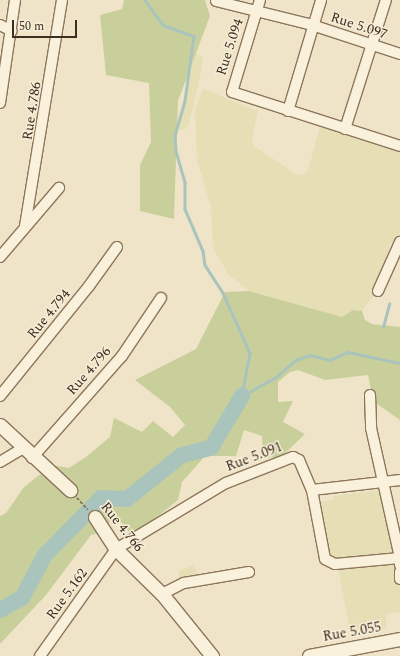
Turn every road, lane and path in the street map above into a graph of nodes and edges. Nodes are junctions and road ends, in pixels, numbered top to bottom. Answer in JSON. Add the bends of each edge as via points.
{"nodes":[{"id":1,"x":15,"y":0,"type":"edge"},
{"id":2,"x":62,"y":0,"type":"edge"},
{"id":3,"x":321,"y":0,"type":"edge"},
{"id":4,"x":386,"y":0,"type":"edge"},
{"id":5,"x":216,"y":1,"type":"edge"},
{"id":6,"x":259,"y":5,"type":"edge"},
{"id":7,"x":0,"y":25,"type":"edge"},
{"id":8,"x":312,"y":25,"type":"junction"},
{"id":9,"x":12,"y":31,"type":"junction"},
{"id":10,"x":374,"y":45,"type":"junction"},
{"id":11,"x":400,"y":54,"type":"edge"},
{"id":12,"x":0,"y":103,"type":"edge"},
{"id":13,"x":288,"y":111,"type":"junction"},
{"id":14,"x":345,"y":129,"type":"junction"},
{"id":15,"x":400,"y":146,"type":"edge"},
{"id":16,"x":59,"y":188,"type":"dead end"},
{"id":17,"x":25,"y":226,"type":"junction"},
{"id":18,"x":400,"y":242,"type":"edge"},
{"id":19,"x":117,"y":247,"type":"dead end"},
{"id":20,"x":0,"y":257,"type":"edge"},
{"id":21,"x":378,"y":292,"type":"dead end"},
{"id":22,"x":161,"y":298,"type":"dead end"},
{"id":23,"x":370,"y":395,"type":"dead end"},
{"id":24,"x":0,"y":396,"type":"edge"},
{"id":25,"x":0,"y":425,"type":"edge"},
{"id":26,"x":22,"y":449,"type":"junction"},
{"id":27,"x":32,"y":458,"type":"junction"},
{"id":28,"x":0,"y":462,"type":"edge"},
{"id":29,"x":400,"y":480,"type":"edge"},
{"id":30,"x":383,"y":481,"type":"junction"},
{"id":31,"x":70,"y":490,"type":"joint"},
{"id":32,"x":312,"y":490,"type":"junction"},
{"id":33,"x":95,"y":517,"type":"joint"},
{"id":34,"x":116,"y":549,"type":"junction"},
{"id":35,"x":400,"y":558,"type":"edge"},
{"id":36,"x":400,"y":565,"type":"edge"},
{"id":37,"x":249,"y":572,"type":"dead end"},
{"id":38,"x":400,"y":572,"type":"edge"},
{"id":39,"x":400,"y":579,"type":"edge"},
{"id":40,"x":162,"y":594,"type":"junction"},
{"id":41,"x":400,"y":639,"type":"edge"},
{"id":42,"x":40,"y":656,"type":"edge"},
{"id":43,"x":212,"y":656,"type":"edge"},
{"id":44,"x":309,"y":656,"type":"edge"}],
"edges":[{"from":1,"to":9,"type":"street"},
{"from":2,"to":17,"type":"street","name":"Rue 4.786"},
{"from":3,"to":8,"type":"street"},
{"from":4,"to":10,"type":"street"},
{"from":5,"to":6,"type":"street","name":"Rue 5.097"},
{"from":6,"to":8,"type":"street","name":"Rue 5.097"},
{"from":6,"to":13,"type":"street","name":"Rue 5.094","via":[[232,92]]},
{"from":7,"to":9,"type":"street"},
{"from":8,"to":10,"type":"street","name":"Rue 5.097"},
{"from":8,"to":13,"type":"street"},
{"from":9,"to":12,"type":"street"},
{"from":10,"to":11,"type":"street","name":"Rue 5.097"},
{"from":10,"to":14,"type":"street"},
{"from":13,"to":14,"type":"street"},
{"from":14,"to":15,"type":"street"},
{"from":16,"to":17,"type":"street"},
{"from":17,"to":20,"type":"street"},
{"from":18,"to":21,"type":"street"},
{"from":19,"to":24,"type":"street","name":"Rue 4.794","via":[[90,286]]},
{"from":22,"to":27,"type":"street","name":"Rue 4.796","via":[[122,356]]},
{"from":23,"to":30,"type":"street","via":[[371,428]]},
{"from":25,"to":26,"type":"street"},
{"from":26,"to":27,"type":"street"},
{"from":26,"to":28,"type":"street"},
{"from":27,"to":31,"type":"street"},
{"from":29,"to":30,"type":"street"},
{"from":30,"to":32,"type":"street"},
{"from":30,"to":35,"type":"street"},
{"from":31,"to":33,"type":"path","name":"Rue 4.766"},
{"from":32,"to":34,"type":"street","name":"Rue 5.091","via":[[299,460],[286,458],[206,493]]},
{"from":32,"to":35,"type":"street","via":[[325,559],[335,564]]},
{"from":33,"to":34,"type":"street","name":"Rue 4.766"},
{"from":34,"to":40,"type":"street","name":"Rue 4.766"},
{"from":34,"to":42,"type":"street","name":"Rue 5.162"},
{"from":35,"to":36,"type":"street"},
{"from":37,"to":40,"type":"street","via":[[184,583]]},
{"from":38,"to":39,"type":"street"},
{"from":40,"to":43,"type":"street","name":"Rue 4.766"},
{"from":41,"to":44,"type":"street","name":"Rue 5.055"}]}
